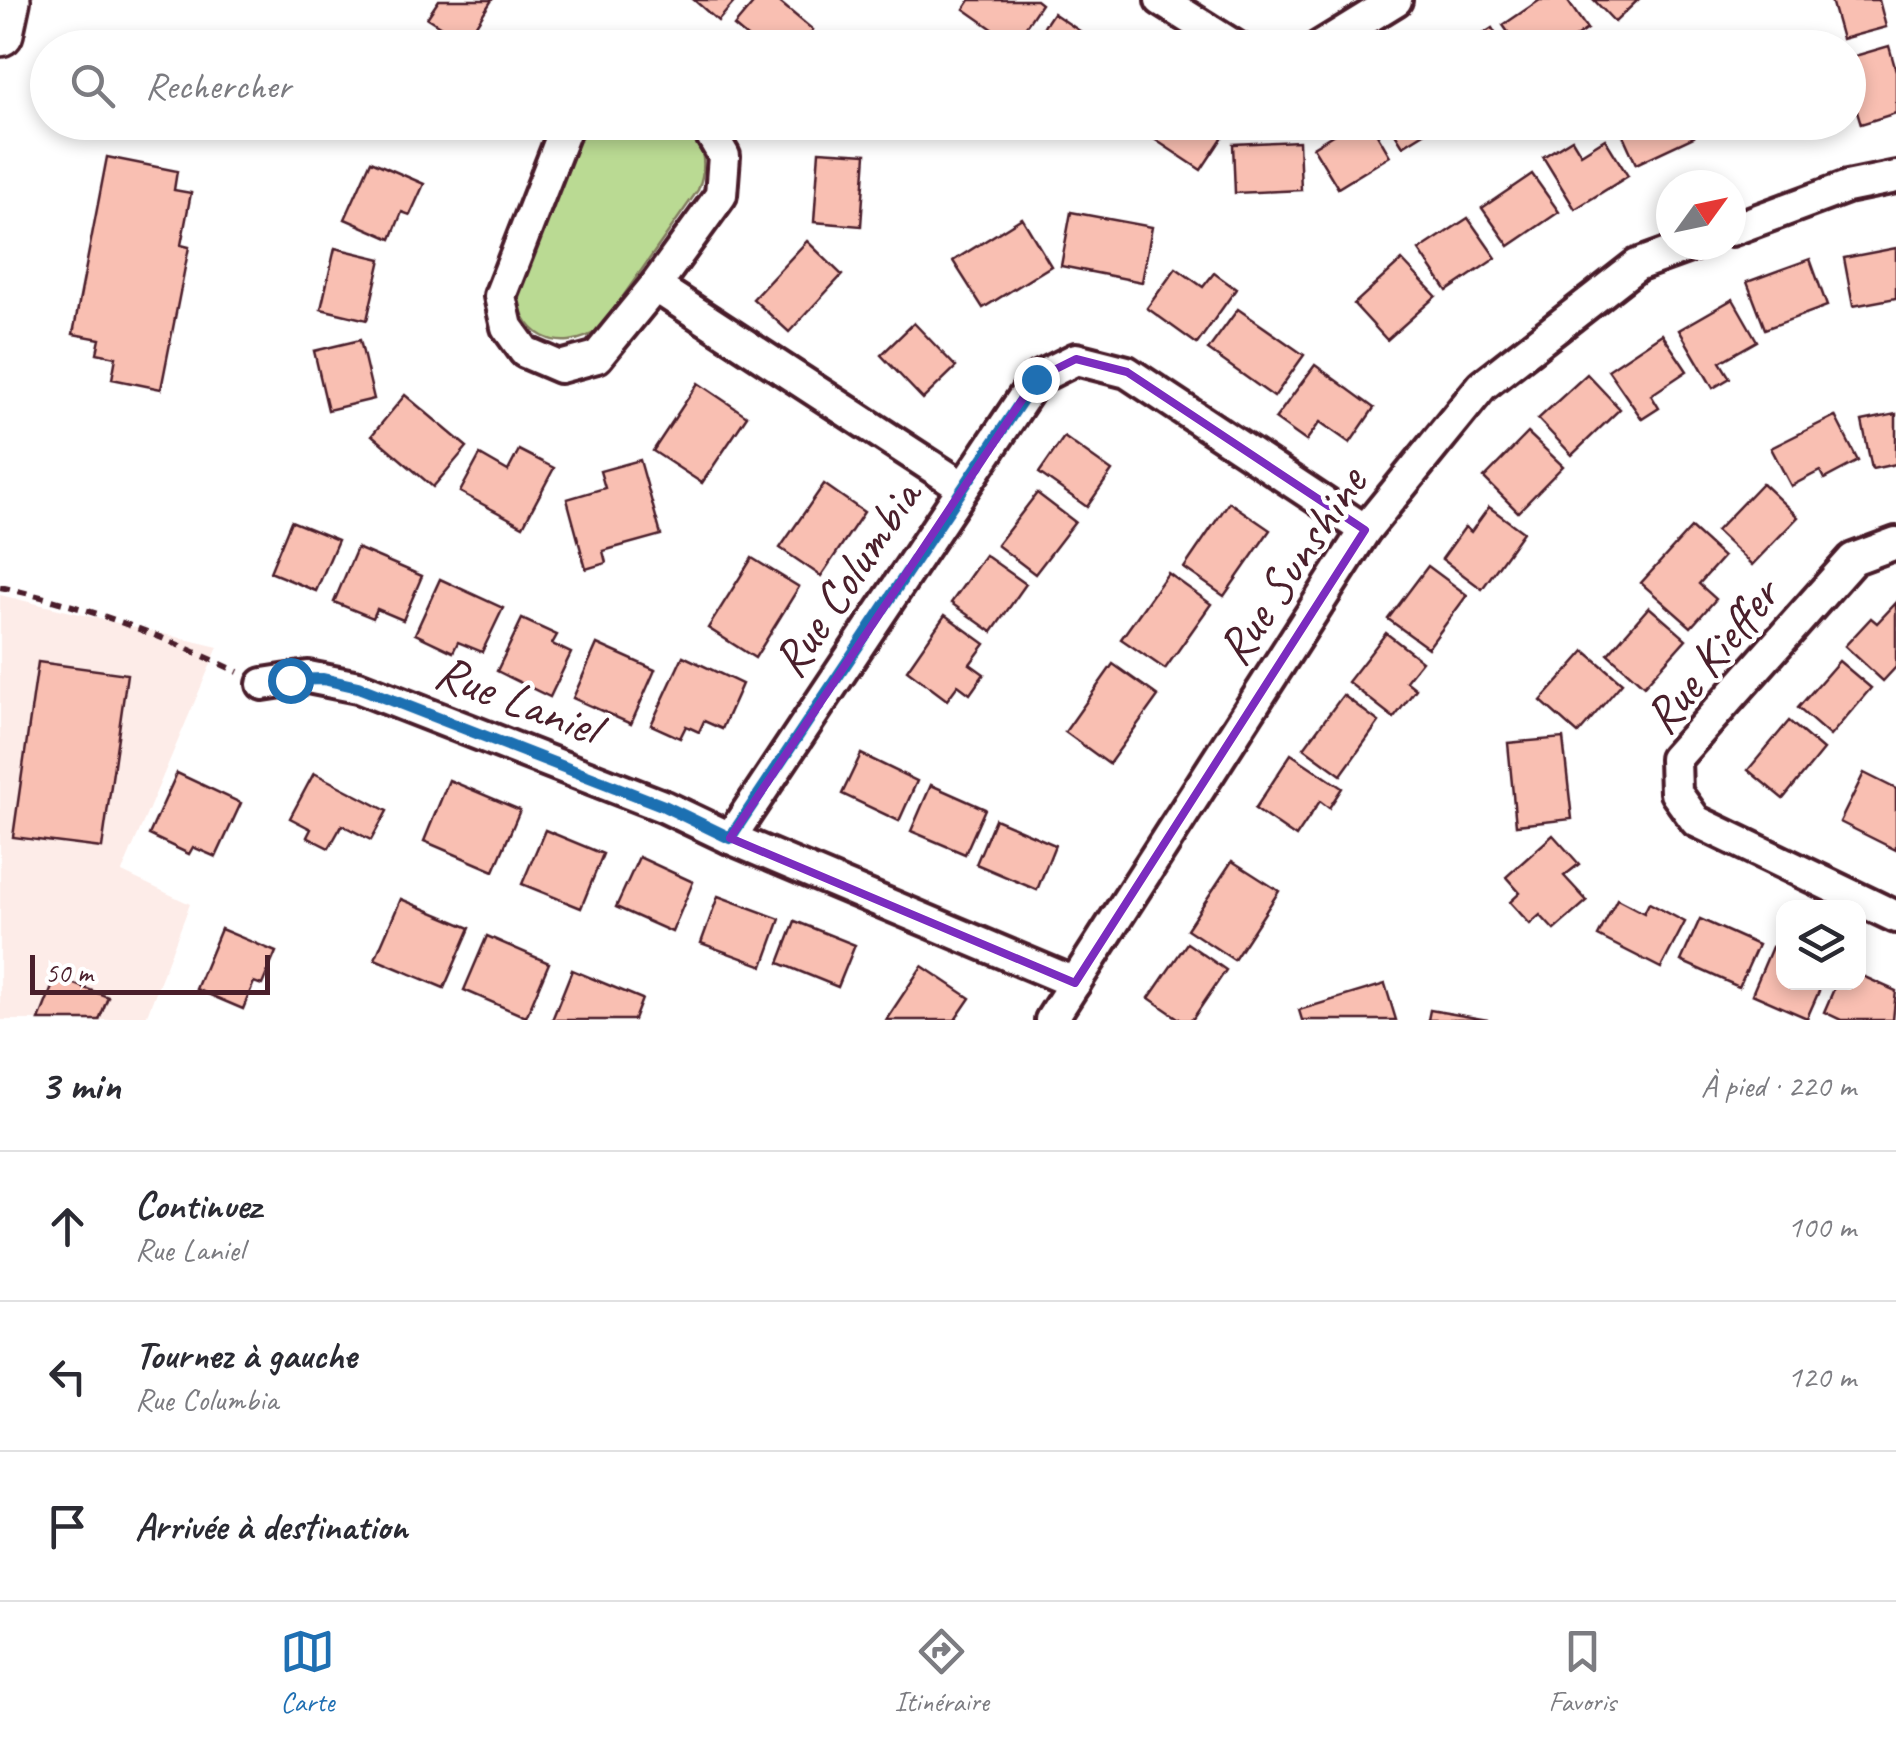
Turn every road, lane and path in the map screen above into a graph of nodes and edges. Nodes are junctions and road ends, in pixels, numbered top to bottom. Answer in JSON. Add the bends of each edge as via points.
{"nodes":[{"id":1,"x":7,"y":0,"type":"edge"},
{"id":2,"x":1161,"y":0,"type":"edge"},
{"id":3,"x":1396,"y":0,"type":"edge"},
{"id":4,"x":1208,"y":30,"type":"edge"},
{"id":5,"x":1347,"y":30,"type":"edge"},
{"id":6,"x":0,"y":33,"type":"edge"},
{"id":7,"x":561,"y":140,"type":"edge"},
{"id":8,"x":715,"y":140,"type":"edge"},
{"id":9,"x":1896,"y":178,"type":"edge"},
{"id":10,"x":1746,"y":224,"type":"edge"},
{"id":11,"x":1656,"y":259,"type":"edge"},
{"id":12,"x":655,"y":286,"type":"junction"},
{"id":13,"x":962,"y":487,"type":"junction"},
{"id":14,"x":1365,"y":530,"type":"junction"},
{"id":15,"x":1896,"y":543,"type":"edge"},
{"id":16,"x":0,"y":587,"type":"edge"},
{"id":17,"x":219,"y":662,"type":"dead end"},
{"id":18,"x":263,"y":684,"type":"dead end"},
{"id":19,"x":730,"y":838,"type":"junction"},
{"id":20,"x":1896,"y":917,"type":"edge"},
{"id":21,"x":1076,"y":983,"type":"junction"},
{"id":22,"x":1051,"y":1020,"type":"edge"}],
"edges":[{"from":1,"to":6,"type":"main road"},
{"from":2,"to":4,"type":"street"},
{"from":3,"to":5,"type":"street"},
{"from":7,"to":12,"type":"street","via":[[500,296],[507,327],[524,352],[560,366],[597,356]]},
{"from":8,"to":12,"type":"street","via":[[724,156],[721,195]]},
{"from":9,"to":10,"type":"street","via":[[1848,187]]},
{"from":11,"to":14,"type":"street","name":"Rue Sunshine","via":[[1637,266],[1482,386]]},
{"from":12,"to":13,"type":"street"},
{"from":13,"to":14,"type":"street","name":"Rue Columbia","via":[[1036,379],[1076,359],[1127,372]]},
{"from":13,"to":19,"type":"street","name":"Rue Columbia"},
{"from":14,"to":21,"type":"street","name":"Rue Sunshine"},
{"from":15,"to":20,"type":"street","name":"Rue Kieffer","via":[[1852,559],[1674,759],[1676,793],[1696,822]]},
{"from":16,"to":17,"type":"path","via":[[102,614]]},
{"from":18,"to":19,"type":"street","name":"Rue Laniel","via":[[308,678],[358,687]]},
{"from":19,"to":21,"type":"street"},
{"from":21,"to":22,"type":"street","name":"Rue Sunshine"}]}
